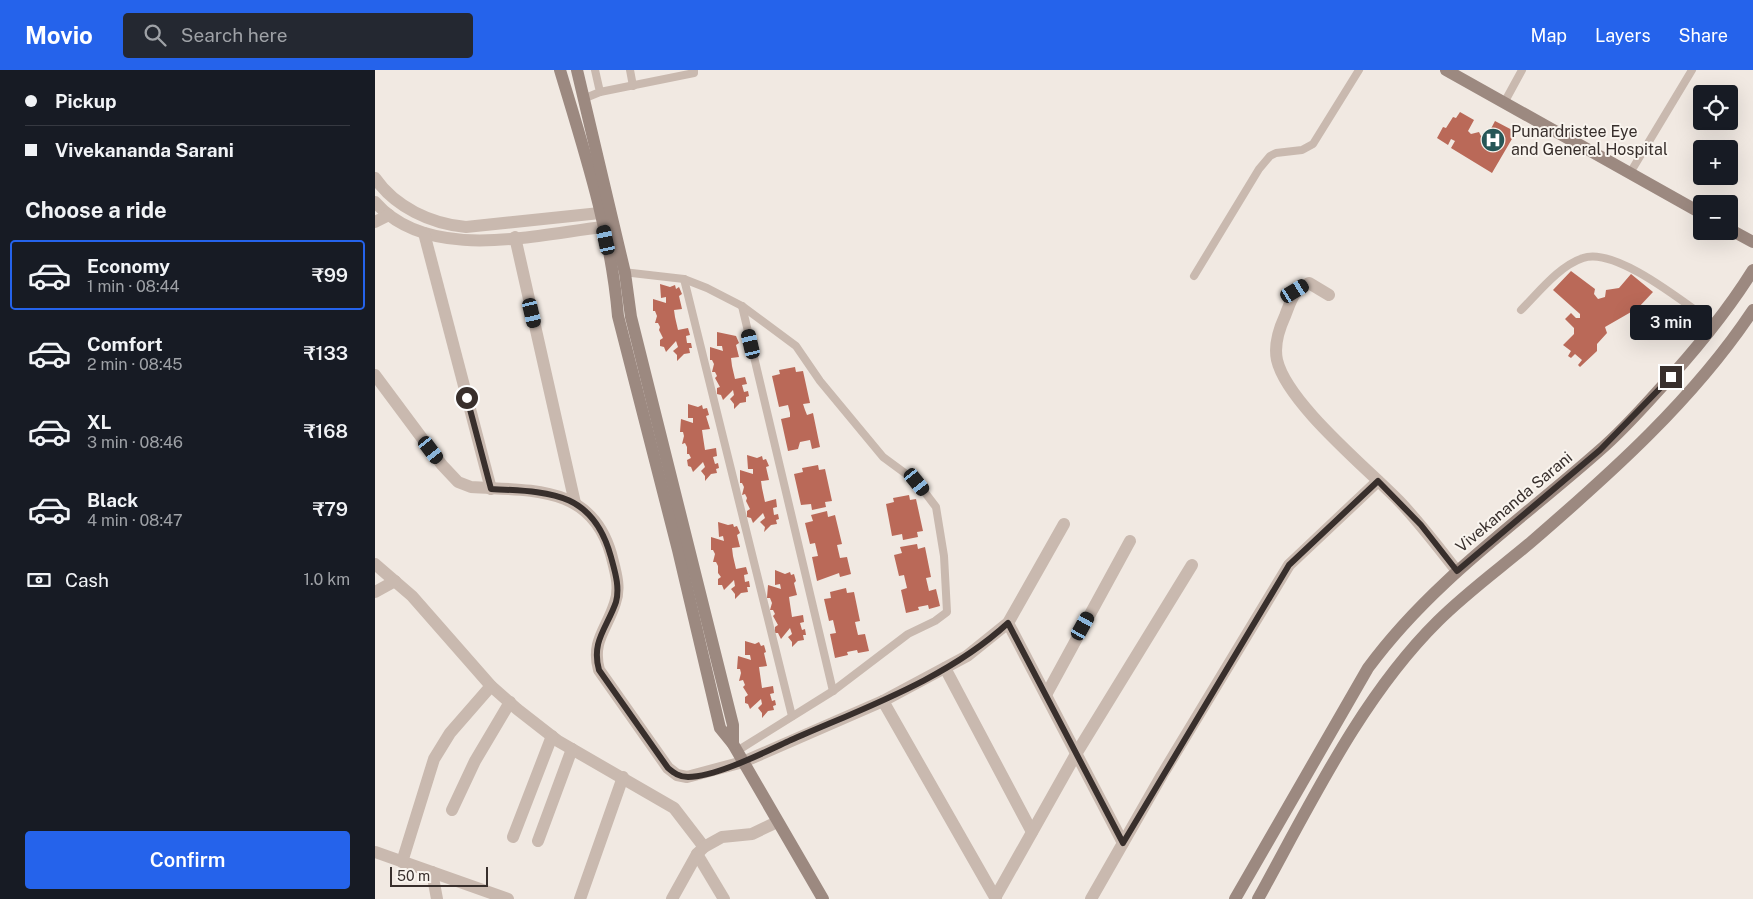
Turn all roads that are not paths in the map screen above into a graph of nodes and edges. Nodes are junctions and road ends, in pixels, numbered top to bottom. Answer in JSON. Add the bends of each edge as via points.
{"nodes":[{"id":1,"x":560,"y":70,"type":"edge"},
{"id":2,"x":577,"y":70,"type":"edge"},
{"id":3,"x":595,"y":70,"type":"edge"},
{"id":4,"x":630,"y":70,"type":"edge"},
{"id":5,"x":664,"y":70,"type":"edge"},
{"id":6,"x":694,"y":70,"type":"edge"},
{"id":7,"x":1359,"y":70,"type":"edge"},
{"id":8,"x":1446,"y":70,"type":"edge"},
{"id":9,"x":1522,"y":70,"type":"edge"},
{"id":10,"x":1692,"y":70,"type":"edge"},
{"id":11,"x":666,"y":79,"type":"junction"},
{"id":12,"x":633,"y":86,"type":"junction"},
{"id":13,"x":600,"y":92,"type":"junction"},
{"id":14,"x":584,"y":103,"type":"junction"},
{"id":15,"x":1504,"y":103,"type":"junction"},
{"id":16,"x":573,"y":113,"type":"junction"},
{"id":17,"x":1630,"y":174,"type":"junction"},
{"id":18,"x":375,"y":178,"type":"edge"},
{"id":19,"x":375,"y":202,"type":"edge"},
{"id":20,"x":1693,"y":209,"type":"edge"},
{"id":21,"x":600,"y":213,"type":"junction"},
{"id":22,"x":389,"y":215,"type":"junction"},
{"id":23,"x":375,"y":222,"type":"edge"},
{"id":24,"x":603,"y":226,"type":"junction"},
{"id":25,"x":423,"y":234,"type":"junction"},
{"id":26,"x":1738,"y":234,"type":"edge"},
{"id":27,"x":515,"y":237,"type":"junction"},
{"id":28,"x":1753,"y":242,"type":"edge"},
{"id":29,"x":611,"y":268,"type":"junction"},
{"id":30,"x":1753,"y":270,"type":"edge"},
{"id":31,"x":625,"y":273,"type":"junction"},
{"id":32,"x":1194,"y":276,"type":"dead end"},
{"id":33,"x":683,"y":279,"type":"junction"},
{"id":34,"x":1329,"y":295,"type":"dead end"},
{"id":35,"x":742,"y":306,"type":"junction"},
{"id":36,"x":1521,"y":310,"type":"dead end"},
{"id":37,"x":1753,"y":310,"type":"edge"},
{"id":38,"x":1716,"y":325,"type":"junction"},
{"id":39,"x":375,"y":375,"type":"edge"},
{"id":40,"x":1378,"y":481,"type":"junction"},
{"id":41,"x":491,"y":489,"type":"junction"},
{"id":42,"x":575,"y":503,"type":"junction"},
{"id":43,"x":1064,"y":524,"type":"dead end"},
{"id":44,"x":1130,"y":541,"type":"dead end"},
{"id":45,"x":375,"y":564,"type":"edge"},
{"id":46,"x":1192,"y":565,"type":"dead end"},
{"id":47,"x":1457,"y":571,"type":"junction"},
{"id":48,"x":395,"y":580,"type":"junction"},
{"id":49,"x":375,"y":592,"type":"edge"},
{"id":50,"x":1008,"y":623,"type":"junction"},
{"id":51,"x":945,"y":668,"type":"junction"},
{"id":52,"x":491,"y":686,"type":"junction"},
{"id":53,"x":833,"y":691,"type":"junction"},
{"id":54,"x":1045,"y":695,"type":"junction"},
{"id":55,"x":510,"y":702,"type":"junction"},
{"id":56,"x":883,"y":702,"type":"junction"},
{"id":57,"x":792,"y":716,"type":"junction"},
{"id":58,"x":552,"y":736,"type":"junction"},
{"id":59,"x":571,"y":749,"type":"junction"},
{"id":60,"x":738,"y":752,"type":"junction"},
{"id":61,"x":1076,"y":754,"type":"junction"},
{"id":62,"x":623,"y":778,"type":"junction"},
{"id":63,"x":452,"y":810,"type":"dead end"},
{"id":64,"x":777,"y":822,"type":"junction"},
{"id":65,"x":1032,"y":832,"type":"junction"},
{"id":66,"x":513,"y":837,"type":"dead end"},
{"id":67,"x":538,"y":841,"type":"dead end"},
{"id":68,"x":1123,"y":843,"type":"junction"},
{"id":69,"x":700,"y":851,"type":"junction"},
{"id":70,"x":375,"y":852,"type":"edge"},
{"id":71,"x":402,"y":862,"type":"junction"},
{"id":72,"x":432,"y":872,"type":"junction"},
{"id":73,"x":995,"y":898,"type":"edge"},
{"id":74,"x":437,"y":899,"type":"edge"},
{"id":75,"x":508,"y":899,"type":"edge"},
{"id":76,"x":580,"y":899,"type":"edge"},
{"id":77,"x":672,"y":899,"type":"edge"},
{"id":78,"x":724,"y":899,"type":"edge"},
{"id":79,"x":823,"y":899,"type":"edge"},
{"id":80,"x":1091,"y":899,"type":"edge"},
{"id":81,"x":1235,"y":899,"type":"edge"},
{"id":82,"x":1258,"y":899,"type":"edge"}],
"edges":[{"from":1,"to":16,"type":"street"},
{"from":2,"to":14,"type":"street"},
{"from":3,"to":13,"type":"lane"},
{"from":4,"to":12,"type":"lane"},
{"from":5,"to":11,"type":"lane"},
{"from":6,"to":11,"type":"lane","via":[[695,73]]},
{"from":7,"to":32,"type":"lane","via":[[1313,144],[1302,150],[1276,153],[1259,169]]},
{"from":8,"to":15,"type":"street"},
{"from":9,"to":15,"type":"lane"},
{"from":10,"to":17,"type":"lane"},
{"from":11,"to":12,"type":"lane"},
{"from":12,"to":13,"type":"lane"},
{"from":13,"to":14,"type":"lane"},
{"from":14,"to":16,"type":"street"},
{"from":14,"to":31,"type":"street"},
{"from":15,"to":17,"type":"street"},
{"from":16,"to":21,"type":"street"},
{"from":17,"to":20,"type":"street"},
{"from":18,"to":21,"type":"street","via":[[407,208],[453,226]]},
{"from":19,"to":22,"type":"street"},
{"from":21,"to":24,"type":"street"},
{"from":22,"to":23,"type":"street"},
{"from":22,"to":25,"type":"street"},
{"from":24,"to":27,"type":"street"},
{"from":24,"to":29,"type":"street"},
{"from":25,"to":27,"type":"street","via":[[454,240]]},
{"from":25,"to":41,"type":"street"},
{"from":26,"to":28,"type":"street"},
{"from":27,"to":42,"type":"street"},
{"from":29,"to":31,"type":"lane"},
{"from":29,"to":60,"type":"street","via":[[618,316],[719,728]]},
{"from":30,"to":38,"type":"street","name":"Vivekananda Sarani"},
{"from":31,"to":33,"type":"lane"},
{"from":31,"to":60,"type":"street","via":[[631,317]]},
{"from":33,"to":35,"type":"lane"},
{"from":33,"to":57,"type":"lane"},
{"from":34,"to":40,"type":"street","via":[[1309,283],[1295,291],[1278,331],[1277,360],[1292,391],[1311,414]]},
{"from":35,"to":53,"type":"lane"},
{"from":35,"to":53,"type":"lane","via":[[796,346],[883,457],[917,482],[936,507],[944,556],[947,612],[909,634]]},
{"from":36,"to":38,"type":"lane","via":[[1572,263],[1591,256],[1603,256],[1644,276]]},
{"from":37,"to":82,"type":"street","via":[[1709,370],[1673,408],[1558,519],[1438,621],[1388,677]]},
{"from":38,"to":47,"type":"street","name":"Vivekananda Sarani","via":[[1624,428]]},
{"from":39,"to":41,"type":"street","via":[[458,482]]},
{"from":40,"to":47,"type":"street","via":[[1421,525]]},
{"from":40,"to":68,"type":"street","via":[[1289,565]]},
{"from":41,"to":42,"type":"street","via":[[556,494]]},
{"from":42,"to":60,"type":"street","via":[[593,517],[603,532],[617,579],[616,602],[596,646],[599,670],[668,768],[677,775],[700,775]]},
{"from":43,"to":50,"type":"street"},
{"from":44,"to":54,"type":"street"},
{"from":45,"to":48,"type":"street"},
{"from":46,"to":61,"type":"street"},
{"from":47,"to":81,"type":"street","name":"Vivekananda Sarani","via":[[1399,627],[1368,668]]},
{"from":48,"to":49,"type":"street"},
{"from":48,"to":52,"type":"street"},
{"from":50,"to":51,"type":"street","via":[[982,646]]},
{"from":50,"to":54,"type":"street"},
{"from":51,"to":56,"type":"street"},
{"from":51,"to":65,"type":"street"},
{"from":52,"to":55,"type":"street"},
{"from":52,"to":71,"type":"street","via":[[450,733],[438,752]]},
{"from":53,"to":57,"type":"lane"},
{"from":54,"to":61,"type":"street"},
{"from":55,"to":58,"type":"street"},
{"from":55,"to":63,"type":"street","via":[[475,761]]},
{"from":56,"to":60,"type":"street"},
{"from":56,"to":73,"type":"street"},
{"from":57,"to":60,"type":"lane"},
{"from":58,"to":59,"type":"street"},
{"from":58,"to":66,"type":"street"},
{"from":59,"to":62,"type":"street"},
{"from":59,"to":67,"type":"street"},
{"from":60,"to":64,"type":"street"},
{"from":61,"to":65,"type":"street"},
{"from":61,"to":68,"type":"street"},
{"from":62,"to":69,"type":"street","via":[[675,808]]},
{"from":62,"to":76,"type":"street"},
{"from":64,"to":69,"type":"street","via":[[752,834],[721,837]]},
{"from":64,"to":79,"type":"street"},
{"from":65,"to":73,"type":"street"},
{"from":68,"to":80,"type":"street"},
{"from":69,"to":77,"type":"street"},
{"from":69,"to":78,"type":"street"},
{"from":70,"to":71,"type":"street"},
{"from":71,"to":72,"type":"street"},
{"from":72,"to":74,"type":"street"},
{"from":72,"to":75,"type":"street"}]}
